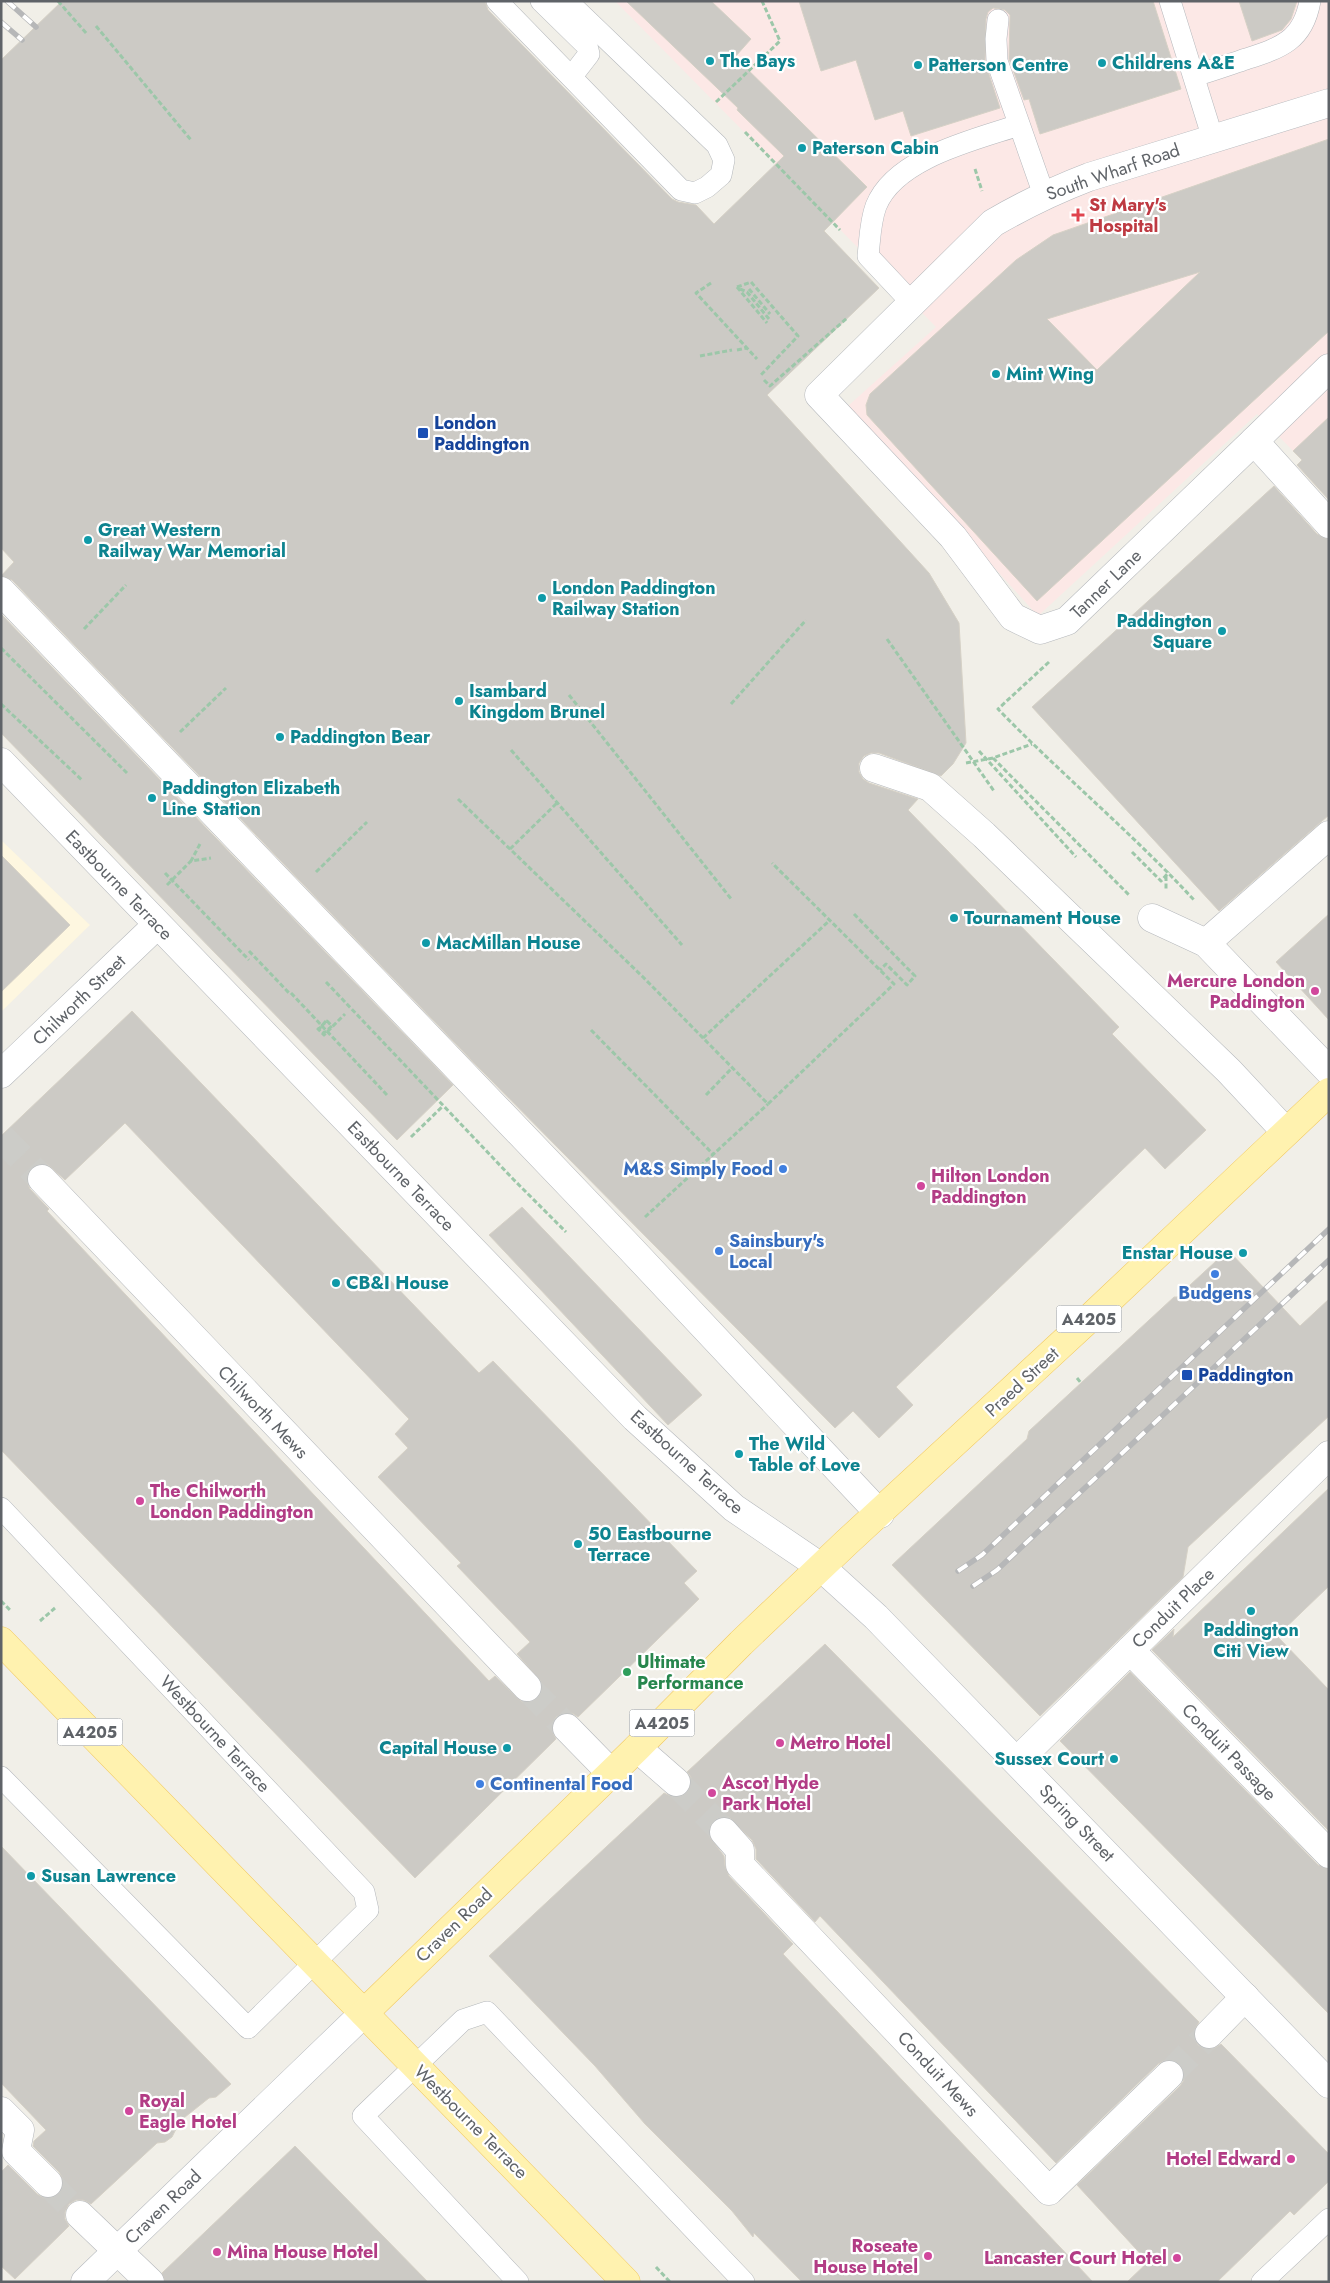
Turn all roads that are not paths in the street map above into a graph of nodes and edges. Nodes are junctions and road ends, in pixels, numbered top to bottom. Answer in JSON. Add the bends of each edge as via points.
{"nodes":[{"id":1,"x":497,"y":1,"type":"edge"},
{"id":2,"x":541,"y":1,"type":"edge"},
{"id":3,"x":567,"y":1,"type":"edge"},
{"id":4,"x":1170,"y":1,"type":"edge"},
{"id":5,"x":1310,"y":1,"type":"edge"},
{"id":6,"x":998,"y":20,"type":"dead end"},
{"id":7,"x":572,"y":76,"type":"junction"},
{"id":8,"x":1194,"y":76,"type":"junction"},
{"id":9,"x":1329,"y":103,"type":"edge"},
{"id":10,"x":1019,"y":125,"type":"junction"},
{"id":11,"x":1213,"y":138,"type":"junction"},
{"id":12,"x":1044,"y":196,"type":"junction"},
{"id":13,"x":913,"y":304,"type":"junction"},
{"id":14,"x":1329,"y":368,"type":"edge"},
{"id":15,"x":819,"y":396,"type":"joint"},
{"id":16,"x":1254,"y":441,"type":"junction"},
{"id":17,"x":1329,"y":524,"type":"edge"},
{"id":18,"x":1,"y":591,"type":"edge"},
{"id":19,"x":1,"y":762,"type":"edge"},
{"id":20,"x":874,"y":768,"type":"dead end"},
{"id":21,"x":1329,"y":835,"type":"edge"},
{"id":22,"x":1152,"y":918,"type":"road end"},
{"id":23,"x":157,"y":925,"type":"junction"},
{"id":24,"x":1214,"y":936,"type":"junction"},
{"id":25,"x":1329,"y":1071,"type":"edge"},
{"id":26,"x":1,"y":1074,"type":"edge"},
{"id":27,"x":1329,"y":1092,"type":"edge"},
{"id":28,"x":1286,"y":1132,"type":"junction"},
{"id":29,"x":42,"y":1179,"type":"tunnel mouth"},
{"id":30,"x":1329,"y":1455,"type":"edge"},
{"id":31,"x":1,"y":1508,"type":"edge"},
{"id":32,"x":880,"y":1514,"type":"junction"},
{"id":33,"x":821,"y":1566,"type":"junction"},
{"id":34,"x":1,"y":1641,"type":"edge"},
{"id":35,"x":1130,"y":1650,"type":"junction"},
{"id":36,"x":527,"y":1687,"type":"tunnel mouth"},
{"id":37,"x":567,"y":1728,"type":"tunnel mouth"},
{"id":38,"x":637,"y":1748,"type":"junction"},
{"id":39,"x":1016,"y":1761,"type":"junction"},
{"id":40,"x":611,"y":1773,"type":"junction"},
{"id":41,"x":1,"y":1777,"type":"edge"},
{"id":42,"x":676,"y":1782,"type":"tunnel mouth"},
{"id":43,"x":724,"y":1832,"type":"tunnel mouth"},
{"id":44,"x":1329,"y":1854,"type":"edge"},
{"id":45,"x":314,"y":1963,"type":"junction"},
{"id":46,"x":1245,"y":1997,"type":"junction"},
{"id":47,"x":364,"y":2013,"type":"junction"},
{"id":48,"x":1209,"y":2034,"type":"tunnel mouth"},
{"id":49,"x":415,"y":2066,"type":"junction"},
{"id":50,"x":1169,"y":2075,"type":"tunnel mouth"},
{"id":51,"x":1329,"y":2084,"type":"edge"},
{"id":52,"x":1,"y":2111,"type":"edge"},
{"id":53,"x":48,"y":2183,"type":"tunnel mouth"},
{"id":54,"x":80,"y":2215,"type":"tunnel mouth"},
{"id":55,"x":1329,"y":2219,"type":"edge"},
{"id":56,"x":118,"y":2250,"type":"junction"},
{"id":57,"x":85,"y":2282,"type":"edge"},
{"id":58,"x":150,"y":2282,"type":"edge"},
{"id":59,"x":518,"y":2282,"type":"edge"},
{"id":60,"x":626,"y":2282,"type":"edge"},
{"id":61,"x":744,"y":2282,"type":"edge"},
{"id":62,"x":1262,"y":2282,"type":"edge"}],
"edges":[{"from":1,"to":7,"type":"lane"},
{"from":2,"to":7,"type":"lane","via":[[587,46],[589,54]]},
{"from":3,"to":7,"type":"lane","via":[[717,145],[724,160],[721,175],[707,188],[695,193],[681,190]]},
{"from":4,"to":8,"type":"lane"},
{"from":5,"to":8,"type":"lane","via":[[1301,28],[1278,49]]},
{"from":6,"to":10,"type":"lane","via":[[997,62]]},
{"from":8,"to":11,"type":"lane"},
{"from":9,"to":11,"type":"street","name":"South Wharf Road"},
{"from":10,"to":12,"type":"lane"},
{"from":10,"to":13,"type":"lane","via":[[928,156],[886,190],[877,205],[868,256]]},
{"from":11,"to":12,"type":"street","name":"South Wharf Road","via":[[1089,177]]},
{"from":12,"to":13,"type":"street","name":"South Wharf Road","via":[[993,223]]},
{"from":13,"to":15,"type":"street","name":"South Wharf Road"},
{"from":14,"to":16,"type":"street","name":"Tanner Lane"},
{"from":15,"to":16,"type":"street","name":"Tanner Lane","via":[[953,537],[1012,617],[1040,630],[1067,622]]},
{"from":16,"to":17,"type":"street"},
{"from":18,"to":32,"type":"street","via":[[621,1238]]},
{"from":19,"to":23,"type":"street","name":"Eastbourne Terrace"},
{"from":20,"to":28,"type":"street","via":[[930,787],[984,835],[1229,1072]]},
{"from":21,"to":24,"type":"street"},
{"from":22,"to":24,"type":"street"},
{"from":23,"to":26,"type":"street","name":"Chilworth Street"},
{"from":23,"to":33,"type":"street","name":"Eastbourne Terrace","via":[[635,1418],[734,1508]]},
{"from":24,"to":25,"type":"street"},
{"from":27,"to":28,"type":"main road","name":"Praed Street","number":"A4205"},
{"from":28,"to":32,"type":"main road","name":"Praed Street","number":"A4205"},
{"from":29,"to":36,"type":"street","name":"Chilworth Mews"},
{"from":30,"to":35,"type":"street","name":"Conduit Place"},
{"from":31,"to":45,"type":"lane","name":"Westbourne Terrace","via":[[364,1892],[368,1910]]},
{"from":32,"to":33,"type":"main road","name":"Praed Street","number":"A4205"},
{"from":33,"to":38,"type":"main road","name":"Craven Road","number":"A4205"},
{"from":33,"to":39,"type":"street","name":"Spring Street","via":[[867,1608]]},
{"from":34,"to":45,"type":"main road","name":"Westbourne Terrace","number":"A4205"},
{"from":35,"to":39,"type":"street","name":"Conduit Place"},
{"from":35,"to":44,"type":"street","name":"Conduit Passage"},
{"from":37,"to":40,"type":"street"},
{"from":38,"to":40,"type":"main road","name":"Craven Road","number":"A4205"},
{"from":38,"to":42,"type":"street"},
{"from":39,"to":46,"type":"street","name":"Spring Street"},
{"from":40,"to":47,"type":"main road","name":"Craven Road","number":"A4205"},
{"from":41,"to":45,"type":"lane","name":"Westbourne Terrace","via":[[248,2028]]},
{"from":43,"to":50,"type":"street","name":"Conduit Mews","via":[[740,1850],[740,1865],[1049,2191]]},
{"from":45,"to":47,"type":"main road","name":"Westbourne Terrace","number":"A4205"},
{"from":46,"to":48,"type":"street"},
{"from":46,"to":51,"type":"street","name":"Spring Street"},
{"from":47,"to":49,"type":"main road","name":"Westbourne Terrace"},
{"from":47,"to":56,"type":"street","name":"Craven Road"},
{"from":49,"to":59,"type":"lane","via":[[363,2116]]},
{"from":49,"to":60,"type":"main road","name":"Westbourne Terrace"},
{"from":49,"to":61,"type":"lane","via":[[463,2020],[487,2012]]},
{"from":52,"to":53,"type":"street","via":[[20,2130],[16,2150]]},
{"from":54,"to":56,"type":"street"},
{"from":55,"to":62,"type":"lane"},
{"from":56,"to":57,"type":"street","name":"Craven Road"},
{"from":56,"to":58,"type":"street"}]}
